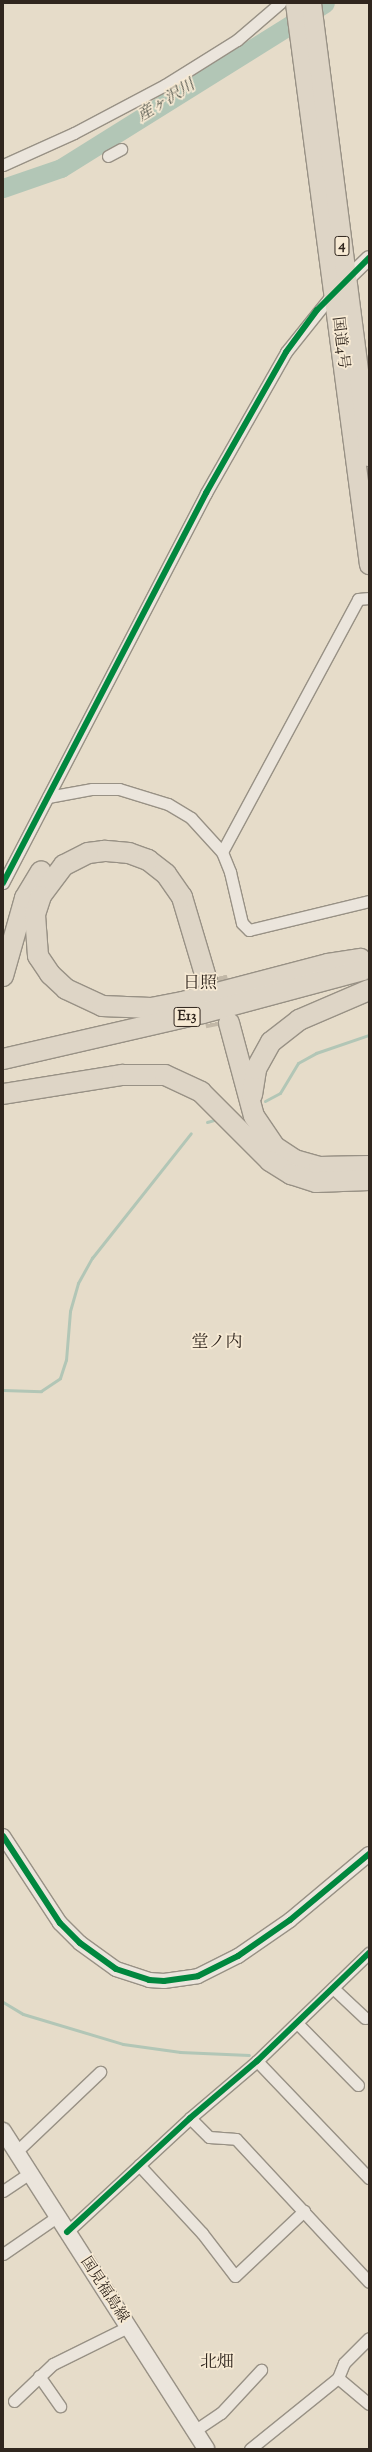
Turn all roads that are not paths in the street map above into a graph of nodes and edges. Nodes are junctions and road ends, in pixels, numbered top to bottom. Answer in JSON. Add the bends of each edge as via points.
{"nodes":[{"id":1,"x":280,"y":3,"type":"edge"},
{"id":2,"x":295,"y":3,"type":"edge"},
{"id":3,"x":311,"y":3,"type":"edge"},
{"id":4,"x":307,"y":41,"type":"junction"},
{"id":5,"x":121,"y":150,"type":"dead end"},
{"id":6,"x":108,"y":156,"type":"dead end"},
{"id":7,"x":3,"y":165,"type":"edge"},
{"id":8,"x":369,"y":258,"type":"edge"},
{"id":9,"x":340,"y":286,"type":"junction"},
{"id":10,"x":369,"y":456,"type":"edge"},
{"id":11,"x":369,"y":564,"type":"edge"},
{"id":12,"x":369,"y":598,"type":"edge"},
{"id":13,"x":48,"y":797,"type":"junction"},
{"id":14,"x":222,"y":852,"type":"junction"},
{"id":15,"x":3,"y":883,"type":"edge"},
{"id":16,"x":369,"y":901,"type":"edge"},
{"id":17,"x":366,"y":962,"type":"edge"},
{"id":18,"x":3,"y":976,"type":"edge"},
{"id":19,"x":369,"y":990,"type":"edge"},
{"id":20,"x":3,"y":1047,"type":"edge"},
{"id":21,"x":3,"y":1059,"type":"edge"},
{"id":22,"x":3,"y":1094,"type":"edge"},
{"id":23,"x":254,"y":1116,"type":"junction"},
{"id":24,"x":254,"y":1144,"type":"junction"},
{"id":25,"x":369,"y":1166,"type":"edge"},
{"id":26,"x":369,"y":1180,"type":"edge"},
{"id":27,"x":3,"y":1836,"type":"edge"},
{"id":28,"x":369,"y":1854,"type":"edge"},
{"id":29,"x":367,"y":1960,"type":"edge"},
{"id":30,"x":333,"y":1988,"type":"junction"},
{"id":31,"x":365,"y":2018,"type":"dead end"},
{"id":32,"x":297,"y":2023,"type":"junction"},
{"id":33,"x":257,"y":2061,"type":"junction"},
{"id":34,"x":100,"y":2072,"type":"dead end"},
{"id":35,"x":358,"y":2085,"type":"dead end"},
{"id":36,"x":190,"y":2118,"type":"junction"},
{"id":37,"x":3,"y":2131,"type":"edge"},
{"id":38,"x":17,"y":2150,"type":"junction"},
{"id":39,"x":139,"y":2165,"type":"junction"},
{"id":40,"x":30,"y":2173,"type":"junction"},
{"id":41,"x":369,"y":2178,"type":"edge"},
{"id":42,"x":3,"y":2191,"type":"edge"},
{"id":43,"x":304,"y":2211,"type":"junction"},
{"id":44,"x":58,"y":2216,"type":"junction"},
{"id":45,"x":67,"y":2232,"type":"junction"},
{"id":46,"x":3,"y":2254,"type":"edge"},
{"id":47,"x":369,"y":2282,"type":"edge"},
{"id":48,"x":128,"y":2327,"type":"junction"},
{"id":49,"x":369,"y":2338,"type":"edge"},
{"id":50,"x":260,"y":2370,"type":"dead end"},
{"id":51,"x":39,"y":2376,"type":"junction"},
{"id":52,"x":338,"y":2378,"type":"junction"},
{"id":53,"x":14,"y":2401,"type":"dead end"},
{"id":54,"x":369,"y":2404,"type":"edge"},
{"id":55,"x":60,"y":2406,"type":"dead end"},
{"id":56,"x":194,"y":2432,"type":"junction"},
{"id":57,"x":206,"y":2449,"type":"edge"},
{"id":58,"x":250,"y":2449,"type":"edge"}],
"edges":[{"from":1,"to":7,"type":"street","via":[[242,37],[165,85],[74,133]]},
{"from":2,"to":4,"type":"highway","name":"国道4号","number":"4"},
{"from":3,"to":4,"type":"highway","name":"国道4号","number":"4"},
{"from":4,"to":9,"type":"highway","name":"国道4号","number":"4"},
{"from":5,"to":6,"type":"street"},
{"from":8,"to":9,"type":"street"},
{"from":9,"to":10,"type":"highway","name":"国道4号","number":"4"},
{"from":9,"to":11,"type":"highway","name":"国道4号","number":"4"},
{"from":9,"to":13,"type":"street","via":[[286,352],[206,493]]},
{"from":12,"to":14,"type":"street","via":[[358,599]]},
{"from":13,"to":14,"type":"street","via":[[92,789],[119,789],[146,795],[191,818]]},
{"from":13,"to":15,"type":"street"},
{"from":14,"to":16,"type":"street","via":[[230,872],[242,923],[250,930]]},
{"from":17,"to":18,"type":"highway","via":[[328,964],[151,1008],[102,1006],[66,989],[50,974],[38,956],[35,914],[41,896],[64,865],[88,853],[104,851],[129,853],[148,860],[166,874],[182,897],[212,979],[199,906],[182,874],[150,848],[135,842],[111,838],[73,847],[40,872],[25,898]]},
{"from":17,"to":20,"type":"highway","number":"E13"},
{"from":17,"to":21,"type":"highway","number":"E13","via":[[203,1013]]},
{"from":19,"to":23,"type":"highway","via":[[299,1020],[271,1042],[262,1054],[251,1085]]},
{"from":22,"to":24,"type":"highway","via":[[122,1075],[165,1075],[201,1092]]},
{"from":23,"to":24,"type":"highway","via":[[223,1025],[239,1110]]},
{"from":23,"to":25,"type":"highway","via":[[275,1147],[295,1160],[333,1168]]},
{"from":24,"to":26,"type":"highway","via":[[280,1169],[304,1179],[330,1183]]},
{"from":27,"to":28,"type":"street","via":[[60,1923],[100,1959],[149,1980],[183,1980],[222,1966],[290,1920]]},
{"from":29,"to":30,"type":"street"},
{"from":30,"to":31,"type":"street"},
{"from":30,"to":32,"type":"street"},
{"from":32,"to":33,"type":"street"},
{"from":32,"to":35,"type":"street"},
{"from":33,"to":36,"type":"street"},
{"from":33,"to":41,"type":"street"},
{"from":34,"to":38,"type":"street"},
{"from":36,"to":39,"type":"street"},
{"from":36,"to":43,"type":"street","via":[[209,2136],[236,2139]]},
{"from":37,"to":38,"type":"main road","name":"国見福島線"},
{"from":38,"to":40,"type":"main road","name":"国見福島線"},
{"from":39,"to":43,"type":"street","via":[[202,2233],[235,2276]]},
{"from":39,"to":45,"type":"street"},
{"from":40,"to":42,"type":"street"},
{"from":40,"to":44,"type":"main road","name":"国見福島線"},
{"from":43,"to":47,"type":"street"},
{"from":44,"to":45,"type":"main road","name":"国見福島線"},
{"from":44,"to":46,"type":"street"},
{"from":45,"to":48,"type":"main road","name":"国見福島線"},
{"from":48,"to":51,"type":"street","via":[[53,2364]]},
{"from":48,"to":56,"type":"main road","name":"国見福島線"},
{"from":49,"to":52,"type":"street","via":[[344,2363]]},
{"from":50,"to":56,"type":"street","via":[[221,2412]]},
{"from":51,"to":53,"type":"street"},
{"from":51,"to":55,"type":"street"},
{"from":52,"to":54,"type":"street"},
{"from":52,"to":58,"type":"street"},
{"from":56,"to":57,"type":"main road","name":"国見福島線"}]}
